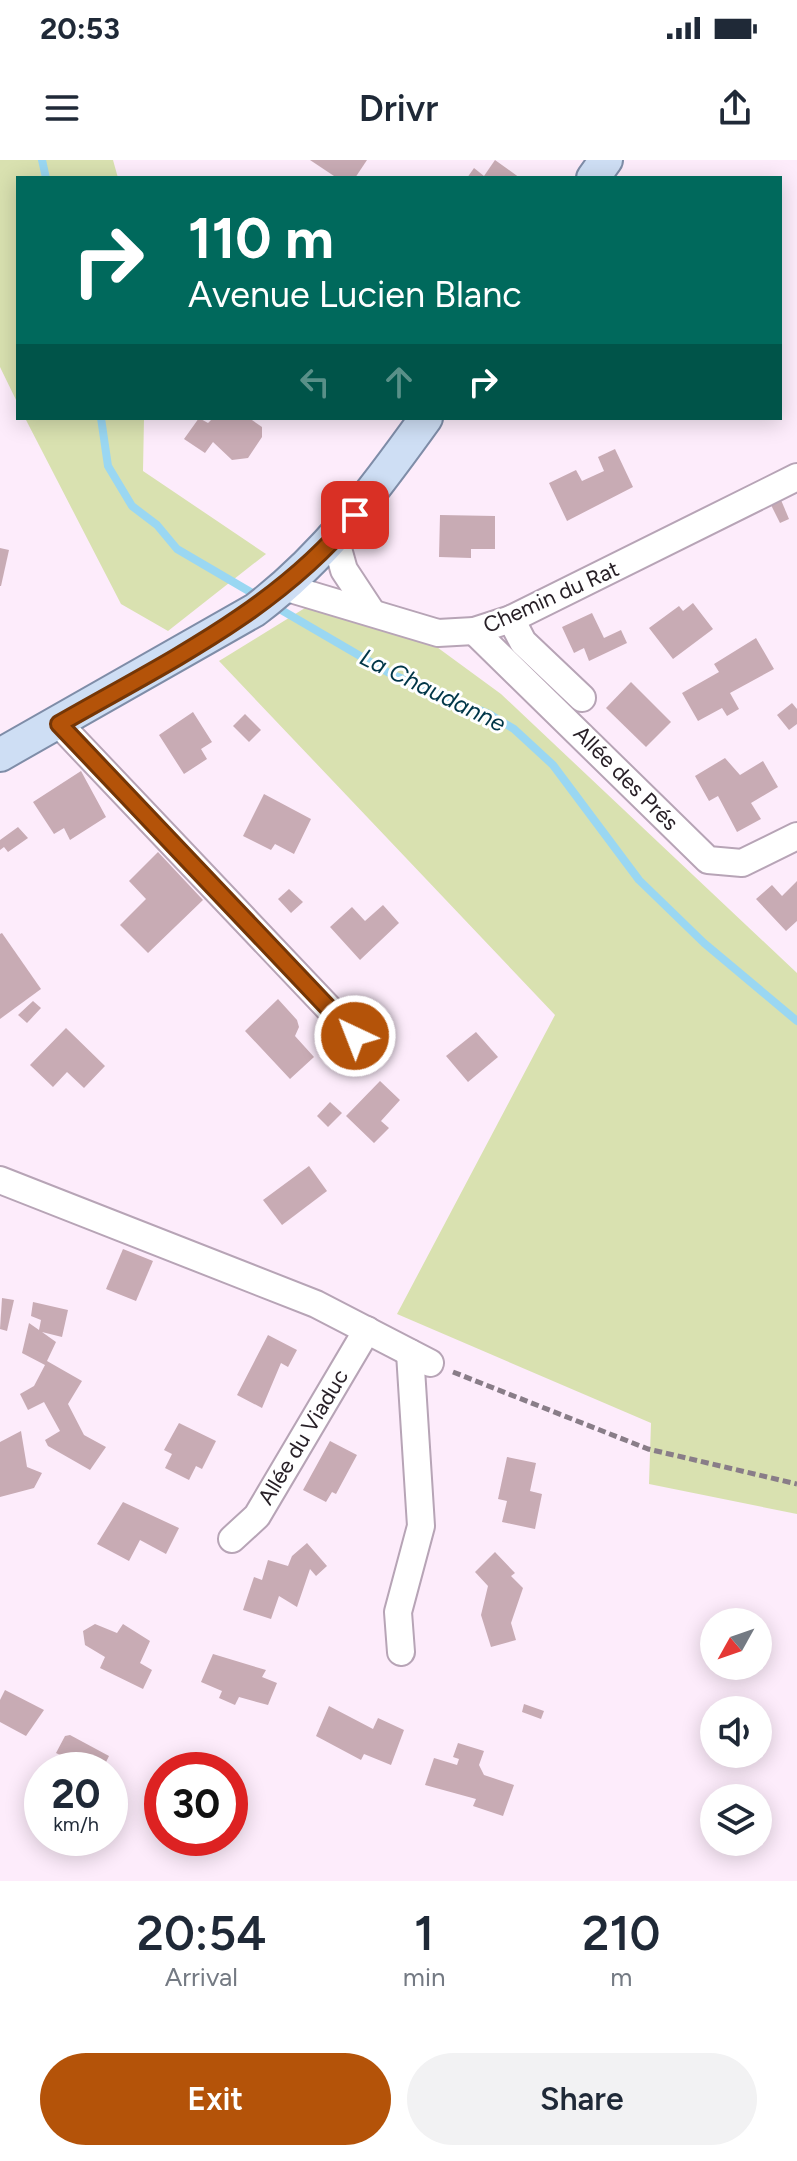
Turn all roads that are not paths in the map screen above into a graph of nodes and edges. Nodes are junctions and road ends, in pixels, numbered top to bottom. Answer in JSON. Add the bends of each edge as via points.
{"nodes":[{"id":1,"x":424,"y":420,"type":"edge"},
{"id":2,"x":797,"y":477,"type":"edge"},
{"id":3,"x":335,"y":538,"type":"junction"},
{"id":4,"x":284,"y":587,"type":"junction"},
{"id":5,"x":371,"y":611,"type":"junction"},
{"id":6,"x":511,"y":619,"type":"junction"},
{"id":7,"x":474,"y":631,"type":"junction"},
{"id":8,"x":582,"y":698,"type":"dead end"},
{"id":9,"x":59,"y":724,"type":"junction"},
{"id":10,"x":0,"y":755,"type":"edge"},
{"id":11,"x":797,"y":836,"type":"edge"},
{"id":12,"x":355,"y":1036,"type":"dead end"},
{"id":13,"x":0,"y":1180,"type":"edge"},
{"id":14,"x":367,"y":1330,"type":"junction"},
{"id":15,"x":232,"y":1539,"type":"dead end"},
{"id":16,"x":401,"y":1652,"type":"dead end"}],
"edges":[{"from":1,"to":3,"type":"main road"},
{"from":2,"to":6,"type":"street","name":"Chemin du Rat"},
{"from":3,"to":4,"type":"main road"},
{"from":3,"to":5,"type":"street","via":[[344,570]]},
{"from":4,"to":5,"type":"street","name":"Chemin du Rat"},
{"from":4,"to":9,"type":"main road","via":[[255,610]]},
{"from":5,"to":7,"type":"street","name":"Chemin du Rat","via":[[438,633]]},
{"from":6,"to":7,"type":"street","name":"Chemin du Rat"},
{"from":6,"to":8,"type":"street","via":[[523,642]]},
{"from":7,"to":11,"type":"street","name":"Allée des Prés","via":[[708,860],[742,863]]},
{"from":9,"to":10,"type":"main road"},
{"from":9,"to":12,"type":"street"},
{"from":13,"to":14,"type":"street","via":[[316,1304]]},
{"from":14,"to":15,"type":"street","name":"Allée du Viaduc","via":[[257,1516]]},
{"from":14,"to":16,"type":"street","via":[[420,1358],[421,1526],[398,1612]]}]}
